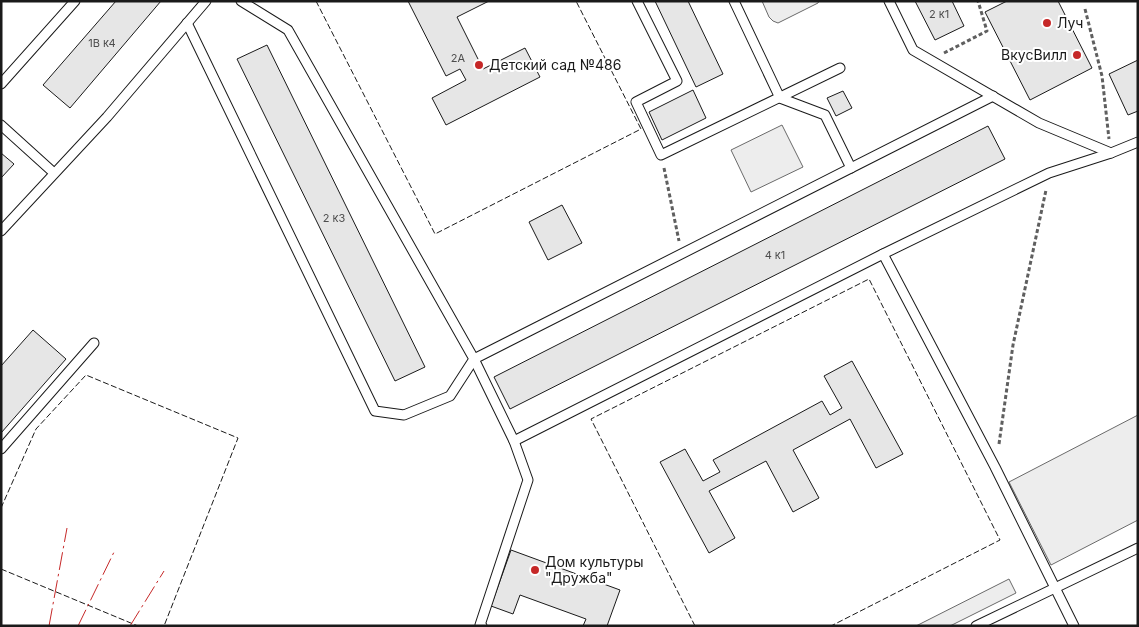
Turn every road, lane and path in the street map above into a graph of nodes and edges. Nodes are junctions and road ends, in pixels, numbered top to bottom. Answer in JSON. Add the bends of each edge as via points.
{"nodes":[{"id":1,"x":75,"y":1,"type":"edge"},
{"id":2,"x":206,"y":1,"type":"edge"},
{"id":3,"x":241,"y":1,"type":"edge"},
{"id":4,"x":637,"y":1,"type":"edge"},
{"id":5,"x":734,"y":1,"type":"edge"},
{"id":6,"x":889,"y":1,"type":"edge"},
{"id":7,"x":980,"y":2,"type":"edge"},
{"id":8,"x":1085,"y":9,"type":"dead end"},
{"id":9,"x":187,"y":23,"type":"junction"},
{"id":10,"x":930,"y":60,"type":"junction"},
{"id":11,"x":840,"y":68,"type":"dead end"},
{"id":12,"x":1,"y":84,"type":"edge"},
{"id":13,"x":993,"y":96,"type":"junction"},
{"id":14,"x":780,"y":98,"type":"junction"},
{"id":15,"x":1,"y":125,"type":"edge"},
{"id":16,"x":1138,"y":142,"type":"edge"},
{"id":17,"x":1111,"y":153,"type":"junction"},
{"id":18,"x":662,"y":156,"type":"junction"},
{"id":19,"x":851,"y":168,"type":"junction"},
{"id":20,"x":54,"y":173,"type":"junction"},
{"id":21,"x":1049,"y":174,"type":"junction"},
{"id":22,"x":1,"y":231,"type":"edge"},
{"id":23,"x":682,"y":254,"type":"junction"},
{"id":24,"x":882,"y":254,"type":"junction"},
{"id":25,"x":94,"y":343,"type":"dead end"},
{"id":26,"x":474,"y":359,"type":"junction"},
{"id":27,"x":514,"y":441,"type":"junction"},
{"id":28,"x":1,"y":449,"type":"edge"},
{"id":29,"x":995,"y":467,"type":"junction"},
{"id":30,"x":1138,"y":548,"type":"edge"},
{"id":31,"x":1056,"y":587,"type":"junction"},
{"id":32,"x":482,"y":626,"type":"edge"},
{"id":33,"x":976,"y":626,"type":"edge"},
{"id":34,"x":1074,"y":626,"type":"edge"}],
"edges":[{"from":1,"to":12,"type":"lane"},
{"from":2,"to":9,"type":"lane"},
{"from":3,"to":26,"type":"lane","via":[[288,30]]},
{"from":4,"to":18,"type":"lane","via":[[677,81],[636,102]]},
{"from":5,"to":14,"type":"lane"},
{"from":6,"to":10,"type":"lane","via":[[913,50]]},
{"from":7,"to":10,"type":"path","via":[[987,31]]},
{"from":8,"to":17,"type":"path","via":[[1102,76]]},
{"from":9,"to":20,"type":"lane","via":[[107,117]]},
{"from":9,"to":26,"type":"lane","via":[[375,411],[404,415],[450,396]]},
{"from":10,"to":13,"type":"lane"},
{"from":11,"to":14,"type":"lane"},
{"from":13,"to":17,"type":"lane","via":[[1039,123]]},
{"from":13,"to":19,"type":"lane"},
{"from":14,"to":18,"type":"lane"},
{"from":14,"to":19,"type":"lane","via":[[825,115]]},
{"from":15,"to":20,"type":"lane"},
{"from":16,"to":17,"type":"lane"},
{"from":17,"to":21,"type":"lane"},
{"from":18,"to":23,"type":"path"},
{"from":19,"to":23,"type":"lane"},
{"from":20,"to":22,"type":"lane"},
{"from":21,"to":24,"type":"lane"},
{"from":21,"to":29,"type":"path","via":[[1013,345]]},
{"from":23,"to":26,"type":"lane"},
{"from":24,"to":27,"type":"lane"},
{"from":24,"to":29,"type":"lane"},
{"from":25,"to":28,"type":"lane"},
{"from":26,"to":27,"type":"lane"},
{"from":27,"to":32,"type":"lane","via":[[528,480]]},
{"from":29,"to":31,"type":"lane"},
{"from":30,"to":31,"type":"lane"},
{"from":31,"to":33,"type":"lane"},
{"from":31,"to":34,"type":"lane"}]}
